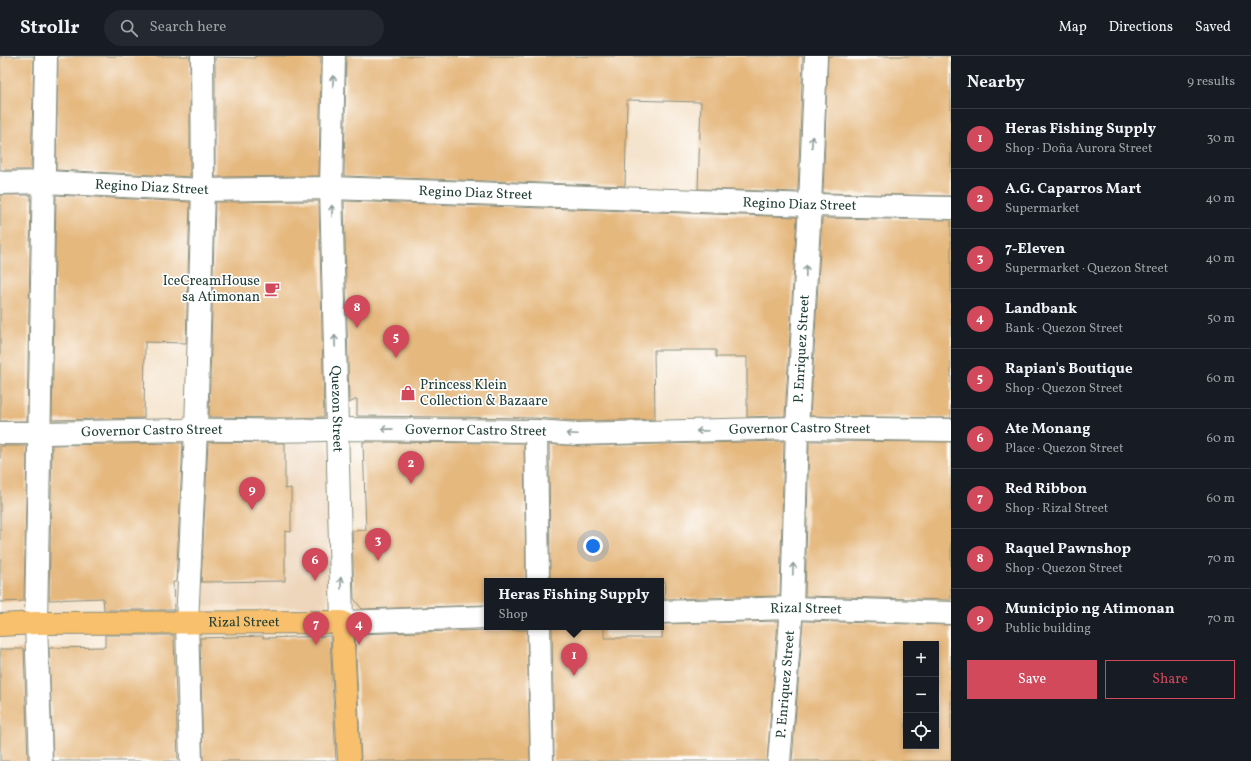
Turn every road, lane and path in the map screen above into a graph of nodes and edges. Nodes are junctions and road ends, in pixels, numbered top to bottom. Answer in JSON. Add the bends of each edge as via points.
{"nodes":[{"id":1,"x":46,"y":56,"type":"edge"},
{"id":2,"x":202,"y":56,"type":"edge"},
{"id":3,"x":334,"y":56,"type":"edge"},
{"id":4,"x":816,"y":56,"type":"edge"},
{"id":5,"x":45,"y":182,"type":"junction"},
{"id":6,"x":0,"y":183,"type":"edge"},
{"id":7,"x":331,"y":188,"type":"junction"},
{"id":8,"x":203,"y":190,"type":"junction"},
{"id":9,"x":810,"y":205,"type":"junction"},
{"id":10,"x":951,"y":208,"type":"edge"},
{"id":11,"x":797,"y":428,"type":"junction"},
{"id":12,"x":338,"y":429,"type":"junction"},
{"id":13,"x":196,"y":430,"type":"junction"},
{"id":14,"x":951,"y":430,"type":"edge"},
{"id":15,"x":536,"y":431,"type":"junction"},
{"id":16,"x":0,"y":433,"type":"edge"},
{"id":17,"x":40,"y":433,"type":"junction"},
{"id":18,"x":538,"y":578,"type":"edge"},
{"id":19,"x":792,"y":608,"type":"junction"},
{"id":20,"x":664,"y":612,"type":"edge"},
{"id":21,"x":951,"y":613,"type":"edge"},
{"id":22,"x":484,"y":617,"type":"edge"},
{"id":23,"x":342,"y":622,"type":"junction"},
{"id":24,"x":36,"y":623,"type":"junction"},
{"id":25,"x":187,"y":623,"type":"junction"},
{"id":26,"x":0,"y":624,"type":"edge"},
{"id":27,"x":539,"y":630,"type":"edge"},
{"id":28,"x":41,"y":761,"type":"edge"},
{"id":29,"x":191,"y":761,"type":"edge"},
{"id":30,"x":349,"y":761,"type":"edge"},
{"id":31,"x":542,"y":761,"type":"edge"},
{"id":32,"x":779,"y":761,"type":"edge"}],
"edges":[{"from":1,"to":5,"type":"street"},
{"from":2,"to":8,"type":"street"},
{"from":7,"to":3,"type":"street","name":"Quezon Street","one_way":true},
{"from":9,"to":4,"type":"street","name":"P. Enriquez Street","one_way":true},
{"from":5,"to":6,"type":"street","name":"Regino Diaz Street"},
{"from":5,"to":8,"type":"street","name":"Regino Diaz Street"},
{"from":5,"to":17,"type":"street"},
{"from":7,"to":8,"type":"street","name":"Regino Diaz Street"},
{"from":7,"to":9,"type":"street","name":"Regino Diaz Street"},
{"from":12,"to":7,"type":"street","name":"Quezon Street","one_way":true},
{"from":8,"to":13,"type":"street"},
{"from":9,"to":10,"type":"street","name":"Regino Diaz Street"},
{"from":11,"to":9,"type":"street","name":"P. Enriquez Street","one_way":true},
{"from":11,"to":14,"type":"street","name":"Governor Castro Street"},
{"from":11,"to":15,"type":"street","name":"Governor Castro Street","one_way":true,"via":[[577,434]]},
{"from":19,"to":11,"type":"street","name":"P. Enriquez Street","one_way":true},
{"from":12,"to":13,"type":"street","name":"Governor Castro Street"},
{"from":15,"to":12,"type":"street","name":"Governor Castro Street","one_way":true},
{"from":23,"to":12,"type":"street","name":"Quezon Street","one_way":true},
{"from":13,"to":17,"type":"street","name":"Governor Castro Street"},
{"from":13,"to":25,"type":"street"},
{"from":15,"to":18,"type":"street"},
{"from":16,"to":17,"type":"street","name":"Governor Castro Street"},
{"from":17,"to":24,"type":"street"},
{"from":19,"to":20,"type":"street","name":"Rizal Street"},
{"from":19,"to":21,"type":"street","name":"Rizal Street"},
{"from":19,"to":32,"type":"street","name":"P. Enriquez Street"},
{"from":22,"to":23,"type":"street","name":"Rizal Street"},
{"from":23,"to":25,"type":"main road","name":"Rizal Street"},
{"from":23,"to":30,"type":"main road","name":"Quezon Street"},
{"from":24,"to":25,"type":"main road","name":"Rizal Street"},
{"from":24,"to":26,"type":"main road","name":"Rizal Street"},
{"from":24,"to":28,"type":"street"},
{"from":25,"to":29,"type":"street"},
{"from":27,"to":31,"type":"street"}]}
